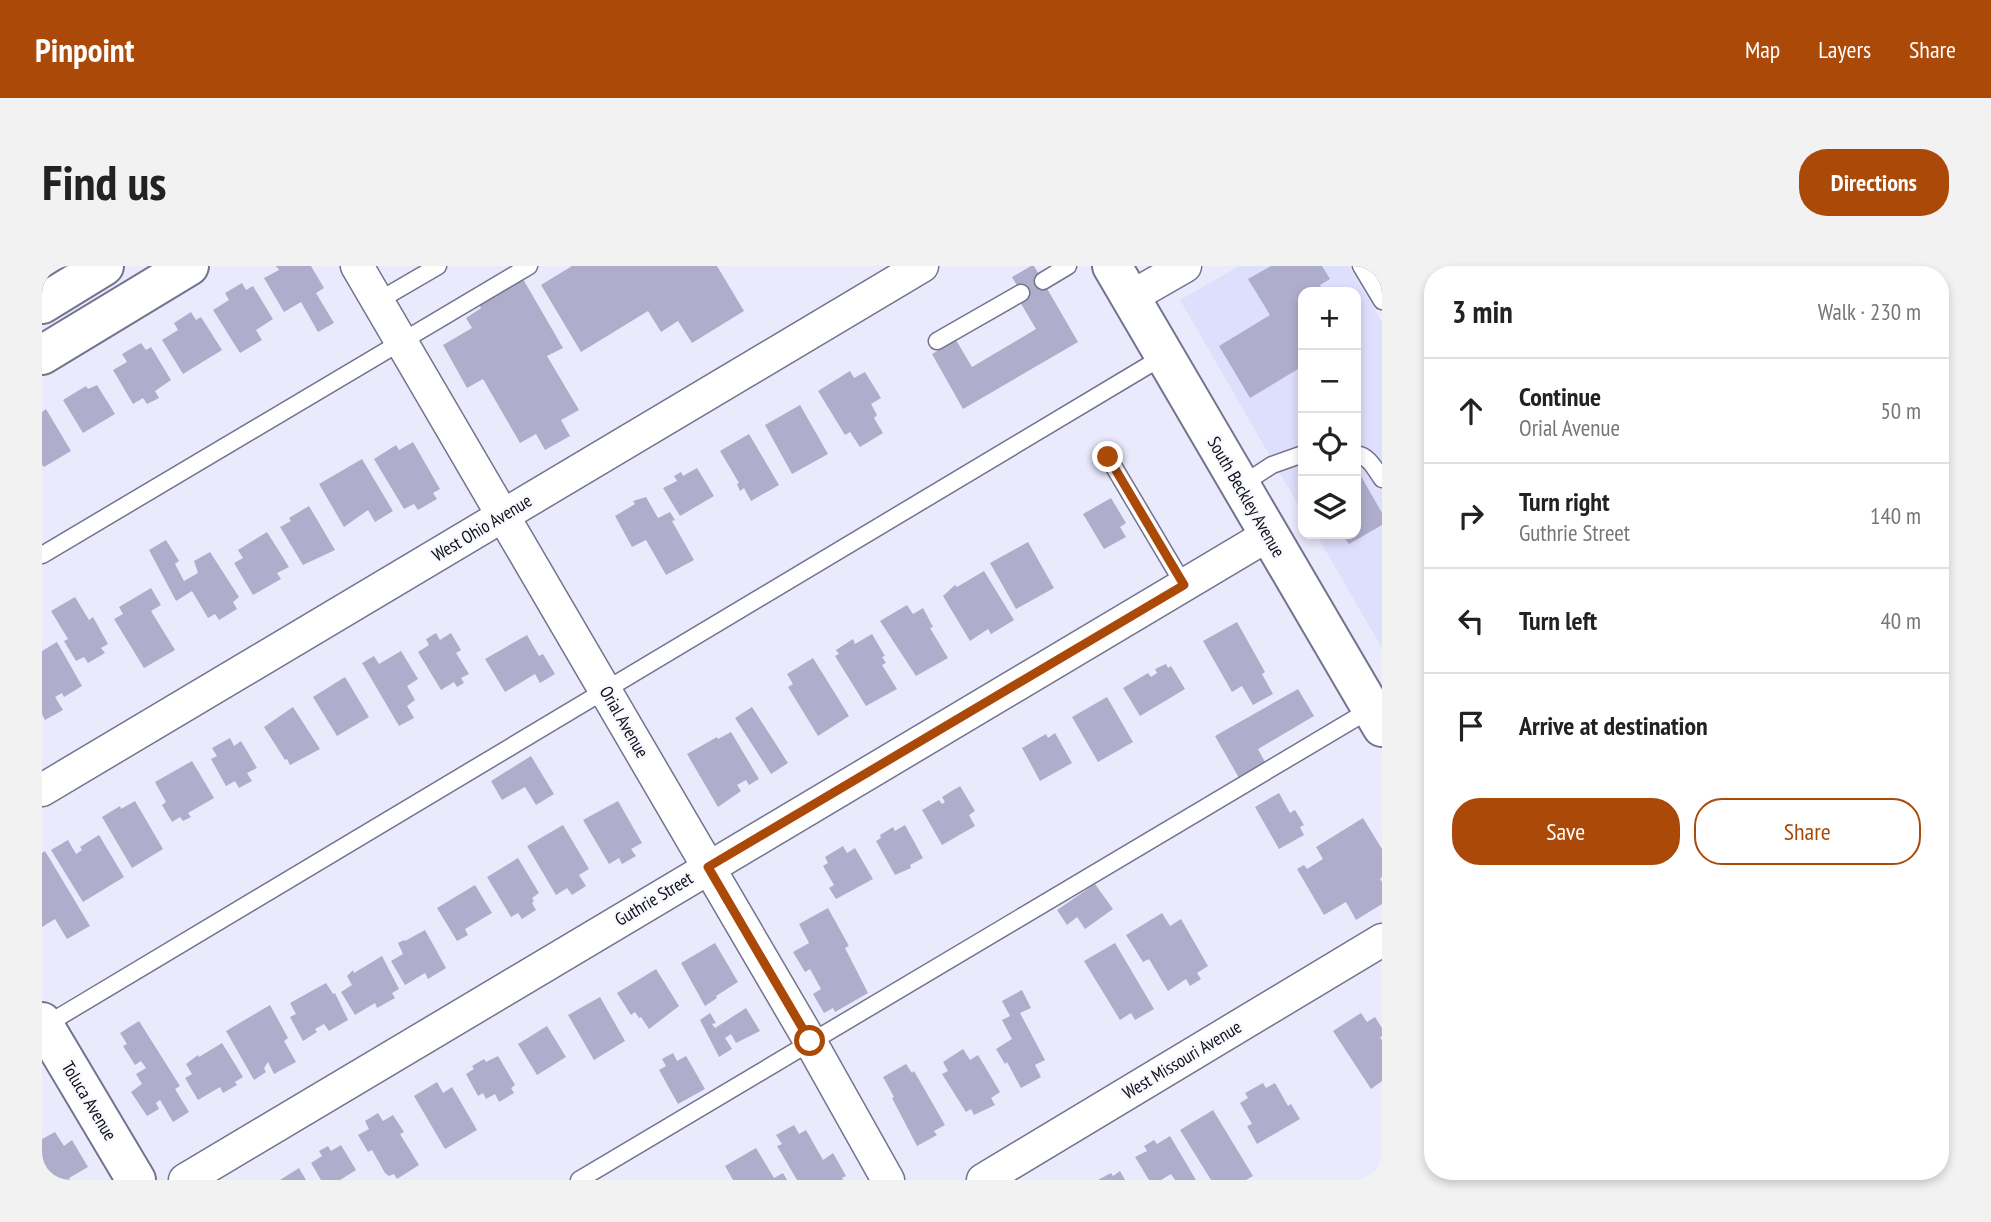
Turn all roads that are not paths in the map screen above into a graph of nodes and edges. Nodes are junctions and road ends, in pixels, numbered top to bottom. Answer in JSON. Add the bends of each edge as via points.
{"nodes":[{"id":1,"x":104,"y":266,"type":"edge"},
{"id":2,"x":189,"y":266,"type":"edge"},
{"id":3,"x":357,"y":266,"type":"edge"},
{"id":4,"x":438,"y":266,"type":"edge"},
{"id":5,"x":529,"y":266,"type":"edge"},
{"id":6,"x":922,"y":266,"type":"edge"},
{"id":7,"x":1068,"y":266,"type":"edge"},
{"id":8,"x":1185,"y":266,"type":"edge"},
{"id":9,"x":1361,"y":266,"type":"edge"},
{"id":10,"x":1043,"y":281,"type":"dead end"},
{"id":11,"x":1121,"y":282,"type":"edge"},
{"id":12,"x":1021,"y":293,"type":"dead end"},
{"id":13,"x":46,"y":294,"type":"edge"},
{"id":14,"x":378,"y":301,"type":"junction"},
{"id":15,"x":1382,"y":301,"type":"edge"},
{"id":16,"x":937,"y":341,"type":"dead end"},
{"id":17,"x":402,"y":342,"type":"junction"},
{"id":18,"x":42,"y":355,"type":"edge"},
{"id":19,"x":1164,"y":356,"type":"junction"},
{"id":20,"x":1361,"y":454,"type":"edge"},
{"id":21,"x":1298,"y":456,"type":"edge"},
{"id":22,"x":1108,"y":457,"type":"dead end"},
{"id":23,"x":1382,"y":479,"type":"edge"},
{"id":24,"x":1240,"y":486,"type":"junction"},
{"id":25,"x":503,"y":516,"type":"junction"},
{"id":26,"x":1268,"y":535,"type":"junction"},
{"id":27,"x":42,"y":555,"type":"edge"},
{"id":28,"x":1184,"y":585,"type":"junction"},
{"id":29,"x":605,"y":690,"type":"junction"},
{"id":30,"x":1377,"y":718,"type":"edge"},
{"id":31,"x":42,"y":790,"type":"edge"},
{"id":32,"x":708,"y":867,"type":"junction"},
{"id":33,"x":1382,"y":940,"type":"edge"},
{"id":34,"x":43,"y":1024,"type":"edge"},
{"id":35,"x":810,"y":1041,"type":"junction"},
{"id":36,"x":136,"y":1180,"type":"edge"},
{"id":37,"x":185,"y":1180,"type":"edge"},
{"id":38,"x":579,"y":1180,"type":"edge"},
{"id":39,"x":888,"y":1180,"type":"edge"},
{"id":40,"x":983,"y":1180,"type":"edge"}],
"edges":[{"from":1,"to":13,"type":"street"},
{"from":2,"to":18,"type":"street"},
{"from":3,"to":14,"type":"street","name":"Orial Avenue"},
{"from":4,"to":14,"type":"lane"},
{"from":5,"to":17,"type":"lane"},
{"from":6,"to":25,"type":"street","name":"West Ohio Avenue"},
{"from":7,"to":10,"type":"lane"},
{"from":8,"to":11,"type":"street"},
{"from":9,"to":15,"type":"lane"},
{"from":11,"to":19,"type":"street","name":"South Beckley Avenue"},
{"from":12,"to":16,"type":"lane"},
{"from":14,"to":17,"type":"street","name":"Orial Avenue"},
{"from":17,"to":25,"type":"street","name":"Orial Avenue"},
{"from":17,"to":27,"type":"lane"},
{"from":19,"to":24,"type":"street","name":"South Beckley Avenue"},
{"from":19,"to":29,"type":"lane"},
{"from":20,"to":23,"type":"lane"},
{"from":21,"to":24,"type":"lane","via":[[1272,465]]},
{"from":22,"to":28,"type":"lane"},
{"from":24,"to":26,"type":"street","name":"South Beckley Avenue"},
{"from":25,"to":29,"type":"street","name":"Orial Avenue"},
{"from":25,"to":31,"type":"street","name":"West Ohio Avenue"},
{"from":26,"to":28,"type":"street","name":"Guthrie Street"},
{"from":26,"to":30,"type":"street","name":"South Beckley Avenue"},
{"from":28,"to":32,"type":"street","name":"Guthrie Street"},
{"from":29,"to":32,"type":"street","name":"Orial Avenue"},
{"from":29,"to":34,"type":"lane"},
{"from":30,"to":35,"type":"lane"},
{"from":32,"to":35,"type":"street","name":"Orial Avenue"},
{"from":32,"to":37,"type":"street","name":"Guthrie Street"},
{"from":33,"to":40,"type":"street","name":"West Missouri Avenue"},
{"from":34,"to":36,"type":"street","name":"Toluca Avenue"},
{"from":35,"to":38,"type":"lane"},
{"from":35,"to":39,"type":"street","name":"Orial Avenue"}]}
